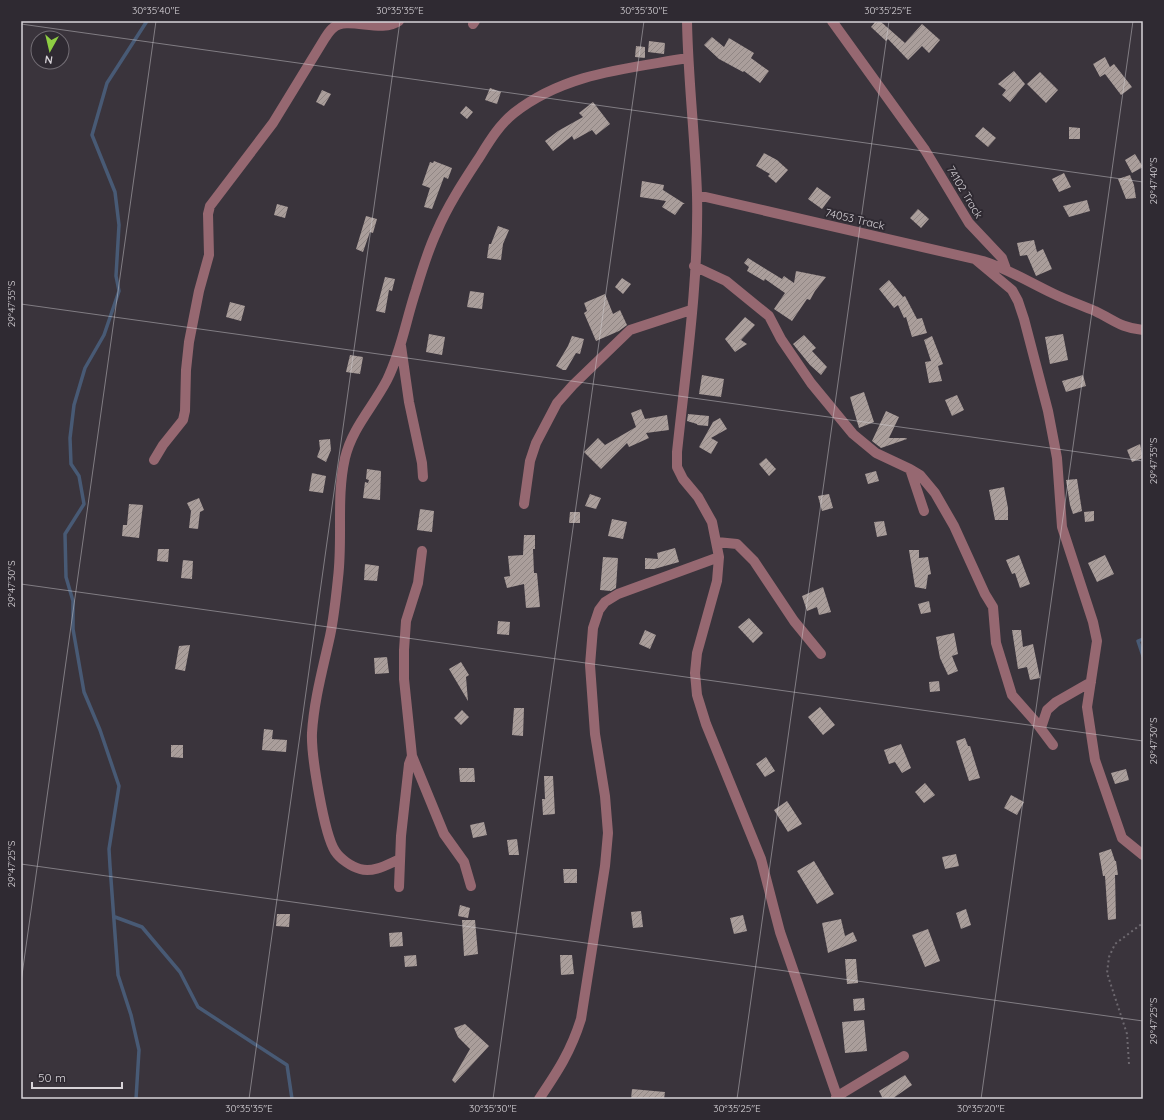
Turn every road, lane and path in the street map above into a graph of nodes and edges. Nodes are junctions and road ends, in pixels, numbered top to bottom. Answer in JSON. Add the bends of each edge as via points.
{"nodes":[{"id":1,"x":399,"y":21,"type":"edge"},
{"id":2,"x":687,"y":21,"type":"edge"},
{"id":3,"x":832,"y":21,"type":"edge"},
{"id":4,"x":687,"y":58,"type":"junction"},
{"id":5,"x":697,"y":195,"type":"junction"},
{"id":6,"x":976,"y":260,"type":"junction"},
{"id":7,"x":694,"y":266,"type":"junction"},
{"id":8,"x":1006,"y":269,"type":"junction"},
{"id":9,"x":691,"y":310,"type":"junction"},
{"id":10,"x":1143,"y":330,"type":"edge"},
{"id":11,"x":400,"y":344,"type":"junction"},
{"id":12,"x":154,"y":460,"type":"dead end"},
{"id":13,"x":910,"y":469,"type":"junction"},
{"id":14,"x":423,"y":478,"type":"dead end"},
{"id":15,"x":524,"y":504,"type":"dead end"},
{"id":16,"x":924,"y":511,"type":"dead end"},
{"id":17,"x":717,"y":542,"type":"junction"},
{"id":18,"x":422,"y":551,"type":"dead end"},
{"id":19,"x":719,"y":557,"type":"junction"},
{"id":20,"x":821,"y":654,"type":"dead end"},
{"id":21,"x":1091,"y":682,"type":"junction"},
{"id":22,"x":1040,"y":728,"type":"junction"},
{"id":23,"x":1053,"y":745,"type":"dead end"},
{"id":24,"x":412,"y":756,"type":"junction"},
{"id":25,"x":1143,"y":855,"type":"edge"},
{"id":26,"x":400,"y":860,"type":"junction"},
{"id":27,"x":399,"y":886,"type":"dead end"},
{"id":28,"x":471,"y":886,"type":"dead end"},
{"id":29,"x":1143,"y":923,"type":"edge"},
{"id":30,"x":904,"y":1056,"type":"dead end"},
{"id":31,"x":1129,"y":1064,"type":"dead end"},
{"id":32,"x":837,"y":1098,"type":"edge"},
{"id":33,"x":539,"y":1099,"type":"edge"}],
"edges":[{"from":1,"to":12,"type":"street","via":[[388,26],[341,24],[333,27],[273,123],[210,206],[209,256],[191,325],[185,411],[183,420]]},
{"from":2,"to":4,"type":"street"},
{"from":3,"to":8,"type":"street","name":"74102 Track","via":[[925,150],[969,223],[1002,258]]},
{"from":4,"to":5,"type":"street"},
{"from":4,"to":11,"type":"street","via":[[598,73],[568,83],[539,97],[513,114],[493,135],[437,230]]},
{"from":5,"to":6,"type":"street","name":"74053 Track"},
{"from":5,"to":7,"type":"street"},
{"from":6,"to":8,"type":"street","name":"74053 Track"},
{"from":6,"to":21,"type":"street","via":[[1012,290],[1024,320],[1048,411],[1057,458],[1062,527],[1097,642]]},
{"from":7,"to":9,"type":"street"},
{"from":7,"to":13,"type":"street","via":[[726,281],[769,316],[812,383],[853,434],[876,453]]},
{"from":8,"to":10,"type":"street","via":[[1114,323]]},
{"from":9,"to":15,"type":"street","via":[[630,330],[573,384],[557,403],[536,443],[530,461]]},
{"from":9,"to":17,"type":"street","via":[[677,467],[682,479],[698,497],[712,522]]},
{"from":11,"to":14,"type":"street"},
{"from":11,"to":26,"type":"street","via":[[387,380],[356,428],[346,456],[340,492],[341,552],[331,632],[316,698],[312,736],[328,832],[336,853],[361,870],[376,869]]},
{"from":13,"to":16,"type":"street"},
{"from":13,"to":22,"type":"street","via":[[920,475],[935,493],[954,526],[985,594],[994,607],[996,643],[1012,695]]},
{"from":17,"to":19,"type":"street"},
{"from":17,"to":20,"type":"street","via":[[737,544],[754,561],[794,621]]},
{"from":18,"to":24,"type":"street","via":[[418,583],[406,621],[404,650],[404,679]]},
{"from":19,"to":32,"type":"street","via":[[717,581],[697,653],[697,695],[706,724],[761,859],[780,932]]},
{"from":19,"to":33,"type":"street","via":[[618,594],[605,602],[595,622],[590,665],[595,734],[608,833],[605,866],[581,1019],[573,1043],[556,1075]]},
{"from":21,"to":22,"type":"street","via":[[1056,702],[1048,710]]},
{"from":21,"to":25,"type":"street","via":[[1087,707],[1095,760],[1122,838]]},
{"from":22,"to":23,"type":"street"},
{"from":24,"to":26,"type":"street","via":[[405,796]]},
{"from":24,"to":28,"type":"street","via":[[444,834],[464,862]]},
{"from":26,"to":27,"type":"street"},
{"from":29,"to":31,"type":"path","via":[[1115,944],[1109,957],[1107,973],[1127,1034]]},
{"from":30,"to":32,"type":"street"}]}
